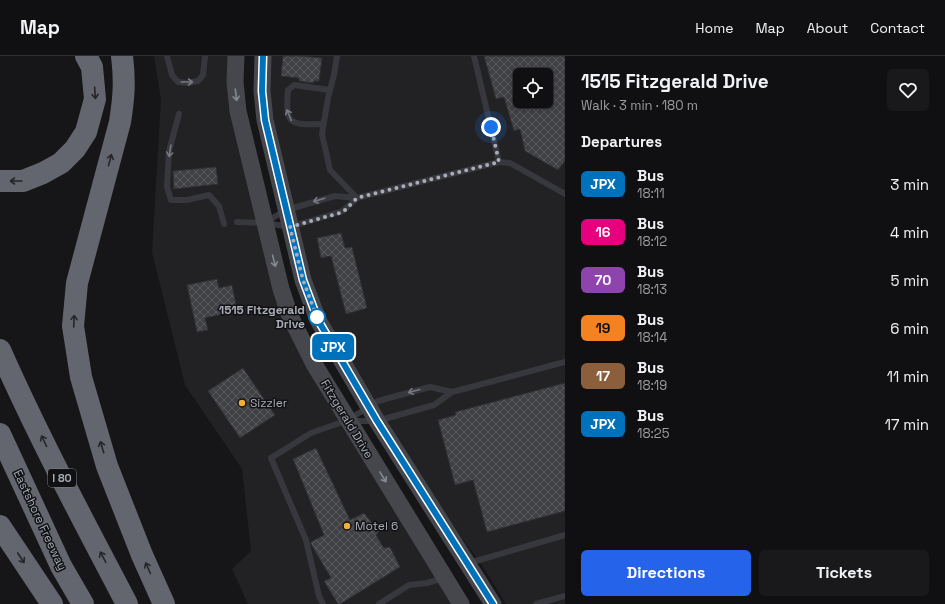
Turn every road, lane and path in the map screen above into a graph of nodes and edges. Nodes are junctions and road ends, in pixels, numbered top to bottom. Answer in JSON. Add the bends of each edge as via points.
{"nodes":[{"id":1,"x":86,"y":56,"type":"edge"},
{"id":2,"x":122,"y":56,"type":"edge"},
{"id":3,"x":167,"y":56,"type":"edge"},
{"id":4,"x":205,"y":56,"type":"edge"},
{"id":5,"x":236,"y":56,"type":"edge"},
{"id":6,"x":337,"y":56,"type":"edge"},
{"id":7,"x":474,"y":56,"type":"edge"},
{"id":8,"x":261,"y":59,"type":"edge"},
{"id":9,"x":330,"y":90,"type":"junction"},
{"id":10,"x":179,"y":114,"type":"dead end"},
{"id":11,"x":323,"y":124,"type":"junction"},
{"id":12,"x":499,"y":162,"type":"junction"},
{"id":13,"x":0,"y":181,"type":"edge"},
{"id":14,"x":565,"y":194,"type":"edge"},
{"id":15,"x":357,"y":198,"type":"junction"},
{"id":16,"x":286,"y":210,"type":"junction"},
{"id":17,"x":238,"y":222,"type":"dead end"},
{"id":18,"x":265,"y":223,"type":"junction"},
{"id":19,"x":224,"y":224,"type":"dead end"},
{"id":20,"x":290,"y":227,"type":"junction"},
{"id":21,"x":0,"y":350,"type":"edge"},
{"id":22,"x":565,"y":362,"type":"edge"},
{"id":23,"x":452,"y":392,"type":"junction"},
{"id":24,"x":373,"y":414,"type":"junction"},
{"id":25,"x":348,"y":420,"type":"junction"},
{"id":26,"x":0,"y":434,"type":"edge"},
{"id":27,"x":0,"y":526,"type":"edge"},
{"id":28,"x":565,"y":535,"type":"edge"},
{"id":29,"x":467,"y":563,"type":"junction"},
{"id":30,"x":445,"y":578,"type":"junction"},
{"id":31,"x":565,"y":596,"type":"edge"},
{"id":32,"x":52,"y":604,"type":"edge"},
{"id":33,"x":83,"y":604,"type":"edge"},
{"id":34,"x":128,"y":604,"type":"edge"},
{"id":35,"x":164,"y":604,"type":"edge"},
{"id":36,"x":323,"y":604,"type":"edge"},
{"id":37,"x":379,"y":604,"type":"edge"},
{"id":38,"x":461,"y":604,"type":"edge"},
{"id":39,"x":493,"y":604,"type":"edge"},
{"id":40,"x":536,"y":604,"type":"edge"}],
"edges":[{"from":1,"to":13,"type":"highway","one_way":true,"via":[[92,68],[96,99],[86,132],[75,149],[61,163],[43,173],[24,181]]},
{"from":35,"to":2,"type":"highway","one_way":true,"via":[[107,466],[81,377],[73,326],[77,283],[120,122],[124,95]]},
{"from":3,"to":4,"type":"lane","one_way":true,"via":[[172,75],[178,82],[188,83],[198,81],[203,75]]},
{"from":5,"to":18,"type":"main road","name":"Fitzgerald Drive","one_way":true,"via":[[238,111]]},
{"from":6,"to":9,"type":"lane"},
{"from":7,"to":12,"type":"lane"},
{"from":8,"to":16,"type":"main road","name":"Fitzgerald Drive","via":[[265,120]]},
{"from":9,"to":11,"type":"lane"},
{"from":11,"to":9,"type":"lane","one_way":true,"via":[[296,124],[291,120],[286,109],[288,90],[294,85]]},
{"from":10,"to":19,"type":"lane","one_way":true,"via":[[169,151],[167,187],[170,200],[187,200],[210,195],[219,206]]},
{"from":11,"to":15,"type":"lane","via":[[322,134],[330,170]]},
{"from":12,"to":14,"type":"lane","via":[[510,163]]},
{"from":12,"to":15,"type":"lane"},
{"from":15,"to":16,"type":"lane","one_way":true,"via":[[335,196]]},
{"from":15,"to":20,"type":"lane","via":[[343,212]]},
{"from":16,"to":18,"type":"lane"},
{"from":16,"to":20,"type":"main road","name":"Fitzgerald Drive"},
{"from":17,"to":18,"type":"lane"},
{"from":18,"to":20,"type":"lane"},
{"from":18,"to":25,"type":"main road","name":"Fitzgerald Drive","one_way":true,"via":[[290,316],[314,364]]},
{"from":20,"to":24,"type":"main road","name":"Fitzgerald Drive","via":[[303,280],[318,320]]},
{"from":34,"to":21,"type":"highway","number":"I 80","one_way":true},
{"from":22,"to":23,"type":"lane"},
{"from":23,"to":24,"type":"lane","via":[[434,405]]},
{"from":23,"to":24,"type":"lane","one_way":true,"via":[[430,387],[378,401]]},
{"from":24,"to":25,"type":"lane"},
{"from":24,"to":25,"type":"lane"},
{"from":24,"to":29,"type":"main road","name":"Fitzgerald Drive"},
{"from":25,"to":30,"type":"main road","name":"Fitzgerald Drive","one_way":true},
{"from":25,"to":36,"type":"lane","via":[[311,433],[271,458],[306,540]]},
{"from":26,"to":33,"type":"highway","name":"Eastshore Freeway","via":[[61,566]]},
{"from":27,"to":32,"type":"highway","one_way":true},
{"from":28,"to":29,"type":"lane"},
{"from":29,"to":39,"type":"main road","name":"Fitzgerald Drive"},
{"from":30,"to":37,"type":"lane","via":[[427,584],[409,585]]},
{"from":30,"to":38,"type":"main road","name":"Fitzgerald Drive"},
{"from":31,"to":40,"type":"lane"}]}
